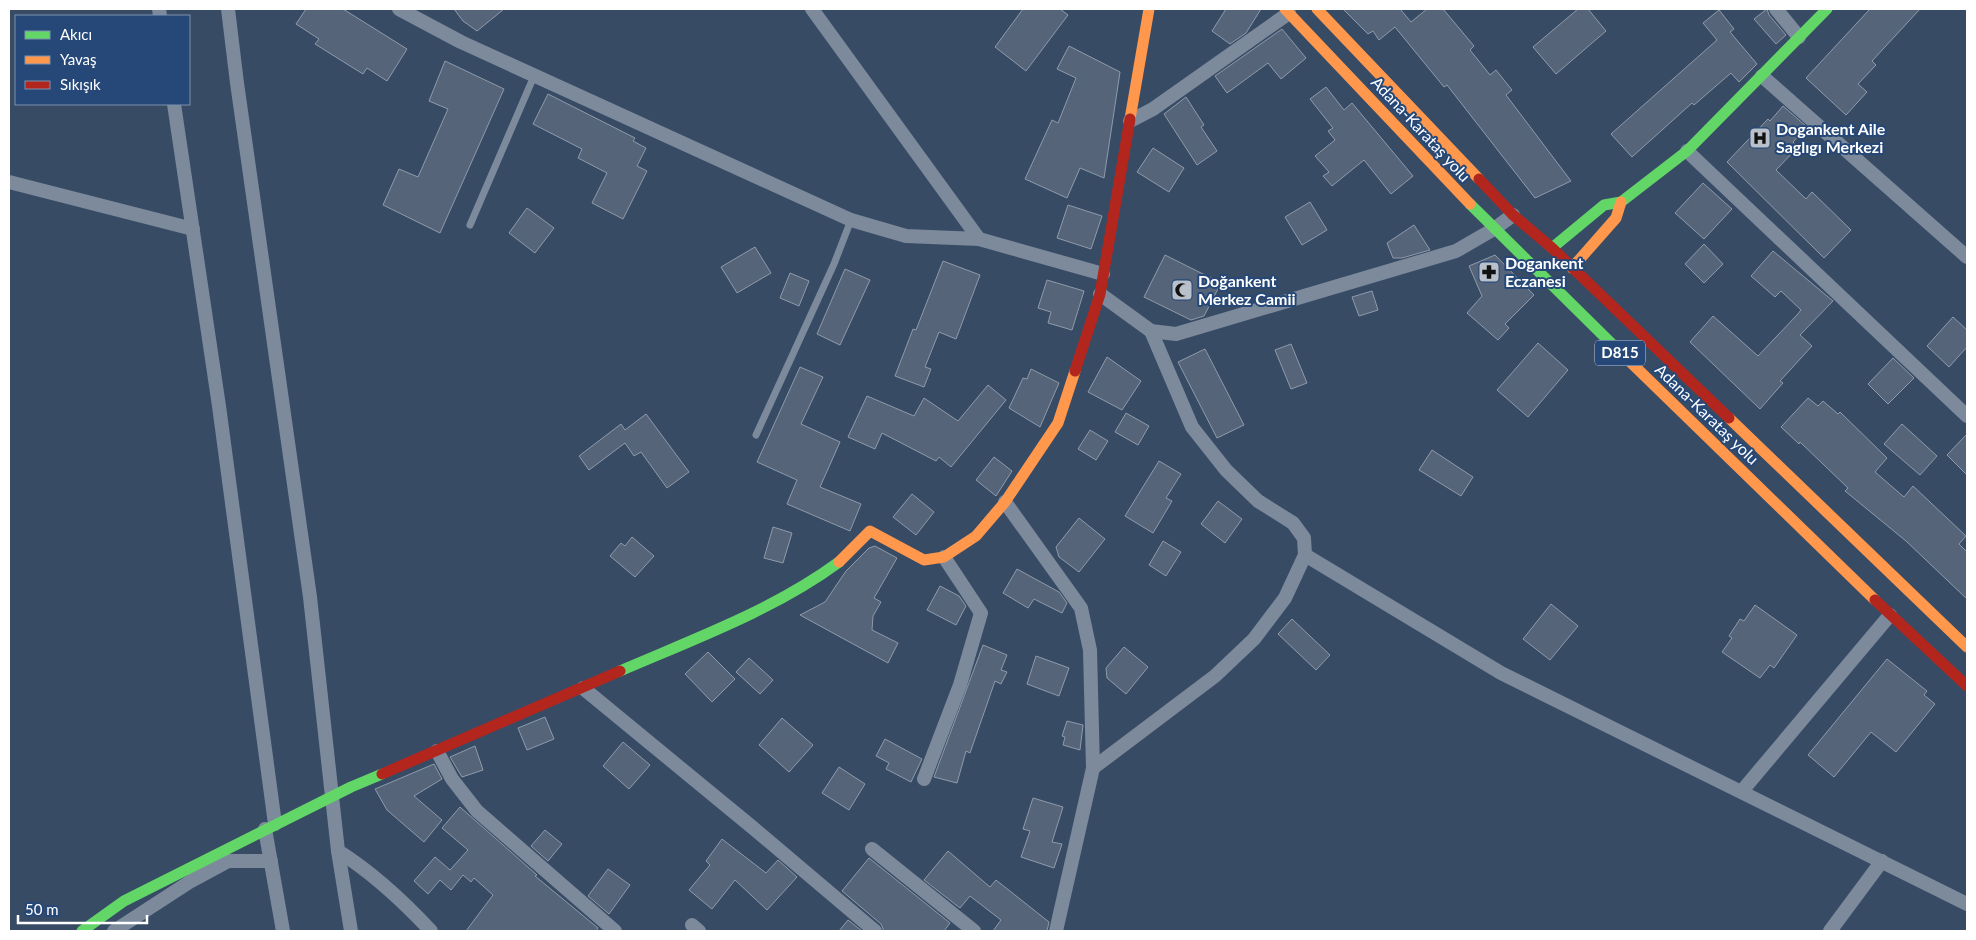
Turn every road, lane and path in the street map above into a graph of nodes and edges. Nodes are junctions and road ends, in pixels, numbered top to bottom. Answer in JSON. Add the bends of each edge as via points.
{"nodes":[{"id":1,"x":228,"y":9,"type":"edge"},
{"id":2,"x":399,"y":9,"type":"edge"},
{"id":3,"x":812,"y":9,"type":"edge"},
{"id":4,"x":1149,"y":9,"type":"edge"},
{"id":5,"x":1776,"y":9,"type":"edge"},
{"id":6,"x":1827,"y":9,"type":"edge"},
{"id":7,"x":1319,"y":10,"type":"edge"},
{"id":8,"x":1287,"y":11,"type":"edge"},
{"id":9,"x":1799,"y":37,"type":"junction"},
{"id":10,"x":534,"y":76,"type":"junction"},
{"id":11,"x":1762,"y":76,"type":"junction"},
{"id":12,"x":174,"y":105,"type":"edge"},
{"id":13,"x":1130,"y":121,"type":"junction"},
{"id":14,"x":1687,"y":151,"type":"junction"},
{"id":15,"x":9,"y":182,"type":"edge"},
{"id":16,"x":1621,"y":202,"type":"junction"},
{"id":17,"x":1513,"y":214,"type":"junction"},
{"id":18,"x":851,"y":220,"type":"junction"},
{"id":19,"x":470,"y":226,"type":"dead end"},
{"id":20,"x":1494,"y":229,"type":"junction"},
{"id":21,"x":192,"y":230,"type":"junction"},
{"id":22,"x":979,"y":239,"type":"junction"},
{"id":23,"x":1552,"y":248,"type":"junction"},
{"id":24,"x":1967,"y":257,"type":"edge"},
{"id":25,"x":1572,"y":268,"type":"junction"},
{"id":26,"x":1103,"y":274,"type":"junction"},
{"id":27,"x":1100,"y":294,"type":"junction"},
{"id":28,"x":1150,"y":331,"type":"junction"},
{"id":29,"x":1967,"y":416,"type":"edge"},
{"id":30,"x":756,"y":436,"type":"dead end"},
{"id":31,"x":1005,"y":502,"type":"junction"},
{"id":32,"x":1305,"y":555,"type":"junction"},
{"id":33,"x":944,"y":557,"type":"junction"},
{"id":34,"x":1890,"y":615,"type":"junction"},
{"id":35,"x":1966,"y":645,"type":"edge"},
{"id":36,"x":1967,"y":686,"type":"edge"},
{"id":37,"x":583,"y":688,"type":"junction"},
{"id":38,"x":437,"y":751,"type":"junction"},
{"id":39,"x":1093,"y":768,"type":"junction"},
{"id":40,"x":924,"y":779,"type":"dead end"},
{"id":41,"x":1742,"y":791,"type":"junction"},
{"id":42,"x":333,"y":796,"type":"junction"},
{"id":43,"x":270,"y":826,"type":"junction"},
{"id":44,"x":872,"y":849,"type":"dead end"},
{"id":45,"x":338,"y":851,"type":"junction"},
{"id":46,"x":271,"y":861,"type":"junction"},
{"id":47,"x":1882,"y":861,"type":"junction"},
{"id":48,"x":1967,"y":904,"type":"edge"},
{"id":49,"x":82,"y":931,"type":"edge"},
{"id":50,"x":114,"y":931,"type":"edge"},
{"id":51,"x":283,"y":931,"type":"edge"},
{"id":52,"x":351,"y":931,"type":"edge"},
{"id":53,"x":431,"y":931,"type":"edge"},
{"id":54,"x":616,"y":931,"type":"edge"},
{"id":55,"x":874,"y":931,"type":"edge"},
{"id":56,"x":974,"y":931,"type":"edge"},
{"id":57,"x":1056,"y":931,"type":"edge"},
{"id":58,"x":1830,"y":931,"type":"edge"}],
"edges":[{"from":1,"to":42,"type":"street","via":[[309,587]]},
{"from":2,"to":10,"type":"street"},
{"from":3,"to":22,"type":"street"},
{"from":4,"to":13,"type":"street"},
{"from":5,"to":9,"type":"street"},
{"from":6,"to":9,"type":"street"},
{"from":7,"to":17,"type":"street","name":"Adana-Karataş yolu","number":"D815"},
{"from":8,"to":13,"type":"street","via":[[1153,109]]},
{"from":8,"to":20,"type":"street","name":"Adana-Karataş yolu","number":"D815"},
{"from":9,"to":11,"type":"street"},
{"from":10,"to":18,"type":"street"},
{"from":10,"to":19,"type":"lane"},
{"from":11,"to":14,"type":"street"},
{"from":11,"to":24,"type":"street"},
{"from":12,"to":21,"type":"street"},
{"from":13,"to":26,"type":"street"},
{"from":14,"to":16,"type":"street"},
{"from":14,"to":29,"type":"street"},
{"from":15,"to":21,"type":"street"},
{"from":16,"to":23,"type":"street","via":[[1604,205]]},
{"from":16,"to":25,"type":"street","via":[[1616,218]]},
{"from":17,"to":20,"type":"street"},
{"from":17,"to":23,"type":"street","name":"Adana-Karataş yolu","number":"D815"},
{"from":18,"to":22,"type":"street","via":[[906,236]]},
{"from":18,"to":30,"type":"lane"},
{"from":20,"to":28,"type":"street","via":[[1456,251],[1176,334]]},
{"from":20,"to":34,"type":"street","name":"Adana-Karataş yolu","number":"D815"},
{"from":21,"to":43,"type":"street"},
{"from":22,"to":26,"type":"street"},
{"from":23,"to":25,"type":"street","name":"Adana-Karataş yolu","number":"D815"},
{"from":25,"to":35,"type":"street","name":"Adana-Karataş yolu","number":"D815"},
{"from":26,"to":27,"type":"street"},
{"from":27,"to":28,"type":"street"},
{"from":27,"to":31,"type":"street","via":[[1058,423]]},
{"from":28,"to":32,"type":"street","via":[[1192,426],[1238,483],[1258,501],[1293,523],[1304,538]]},
{"from":31,"to":33,"type":"street","via":[[976,536]]},
{"from":31,"to":39,"type":"street","via":[[1081,608],[1090,650]]},
{"from":32,"to":39,"type":"street","via":[[1285,598],[1254,639],[1215,676]]},
{"from":32,"to":41,"type":"street","via":[[1501,673]]},
{"from":33,"to":37,"type":"street","via":[[924,560],[870,531],[848,555],[821,575],[769,604]]},
{"from":33,"to":40,"type":"street","via":[[981,613],[960,685]]},
{"from":34,"to":36,"type":"street","name":"Adana-Karataş yolu","number":"D815"},
{"from":34,"to":41,"type":"street"},
{"from":37,"to":38,"type":"street"},
{"from":37,"to":55,"type":"street"},
{"from":38,"to":42,"type":"street"},
{"from":38,"to":54,"type":"street","via":[[452,779],[477,811]]},
{"from":39,"to":57,"type":"street"},
{"from":41,"to":47,"type":"street"},
{"from":42,"to":43,"type":"street"},
{"from":42,"to":45,"type":"street"},
{"from":43,"to":46,"type":"street"},
{"from":43,"to":49,"type":"street","via":[[124,901]]},
{"from":44,"to":56,"type":"street"},
{"from":45,"to":52,"type":"street"},
{"from":45,"to":53,"type":"street","via":[[362,866]]},
{"from":46,"to":50,"type":"street","via":[[228,861]]},
{"from":46,"to":51,"type":"street"},
{"from":47,"to":48,"type":"street"},
{"from":47,"to":58,"type":"street"}]}
